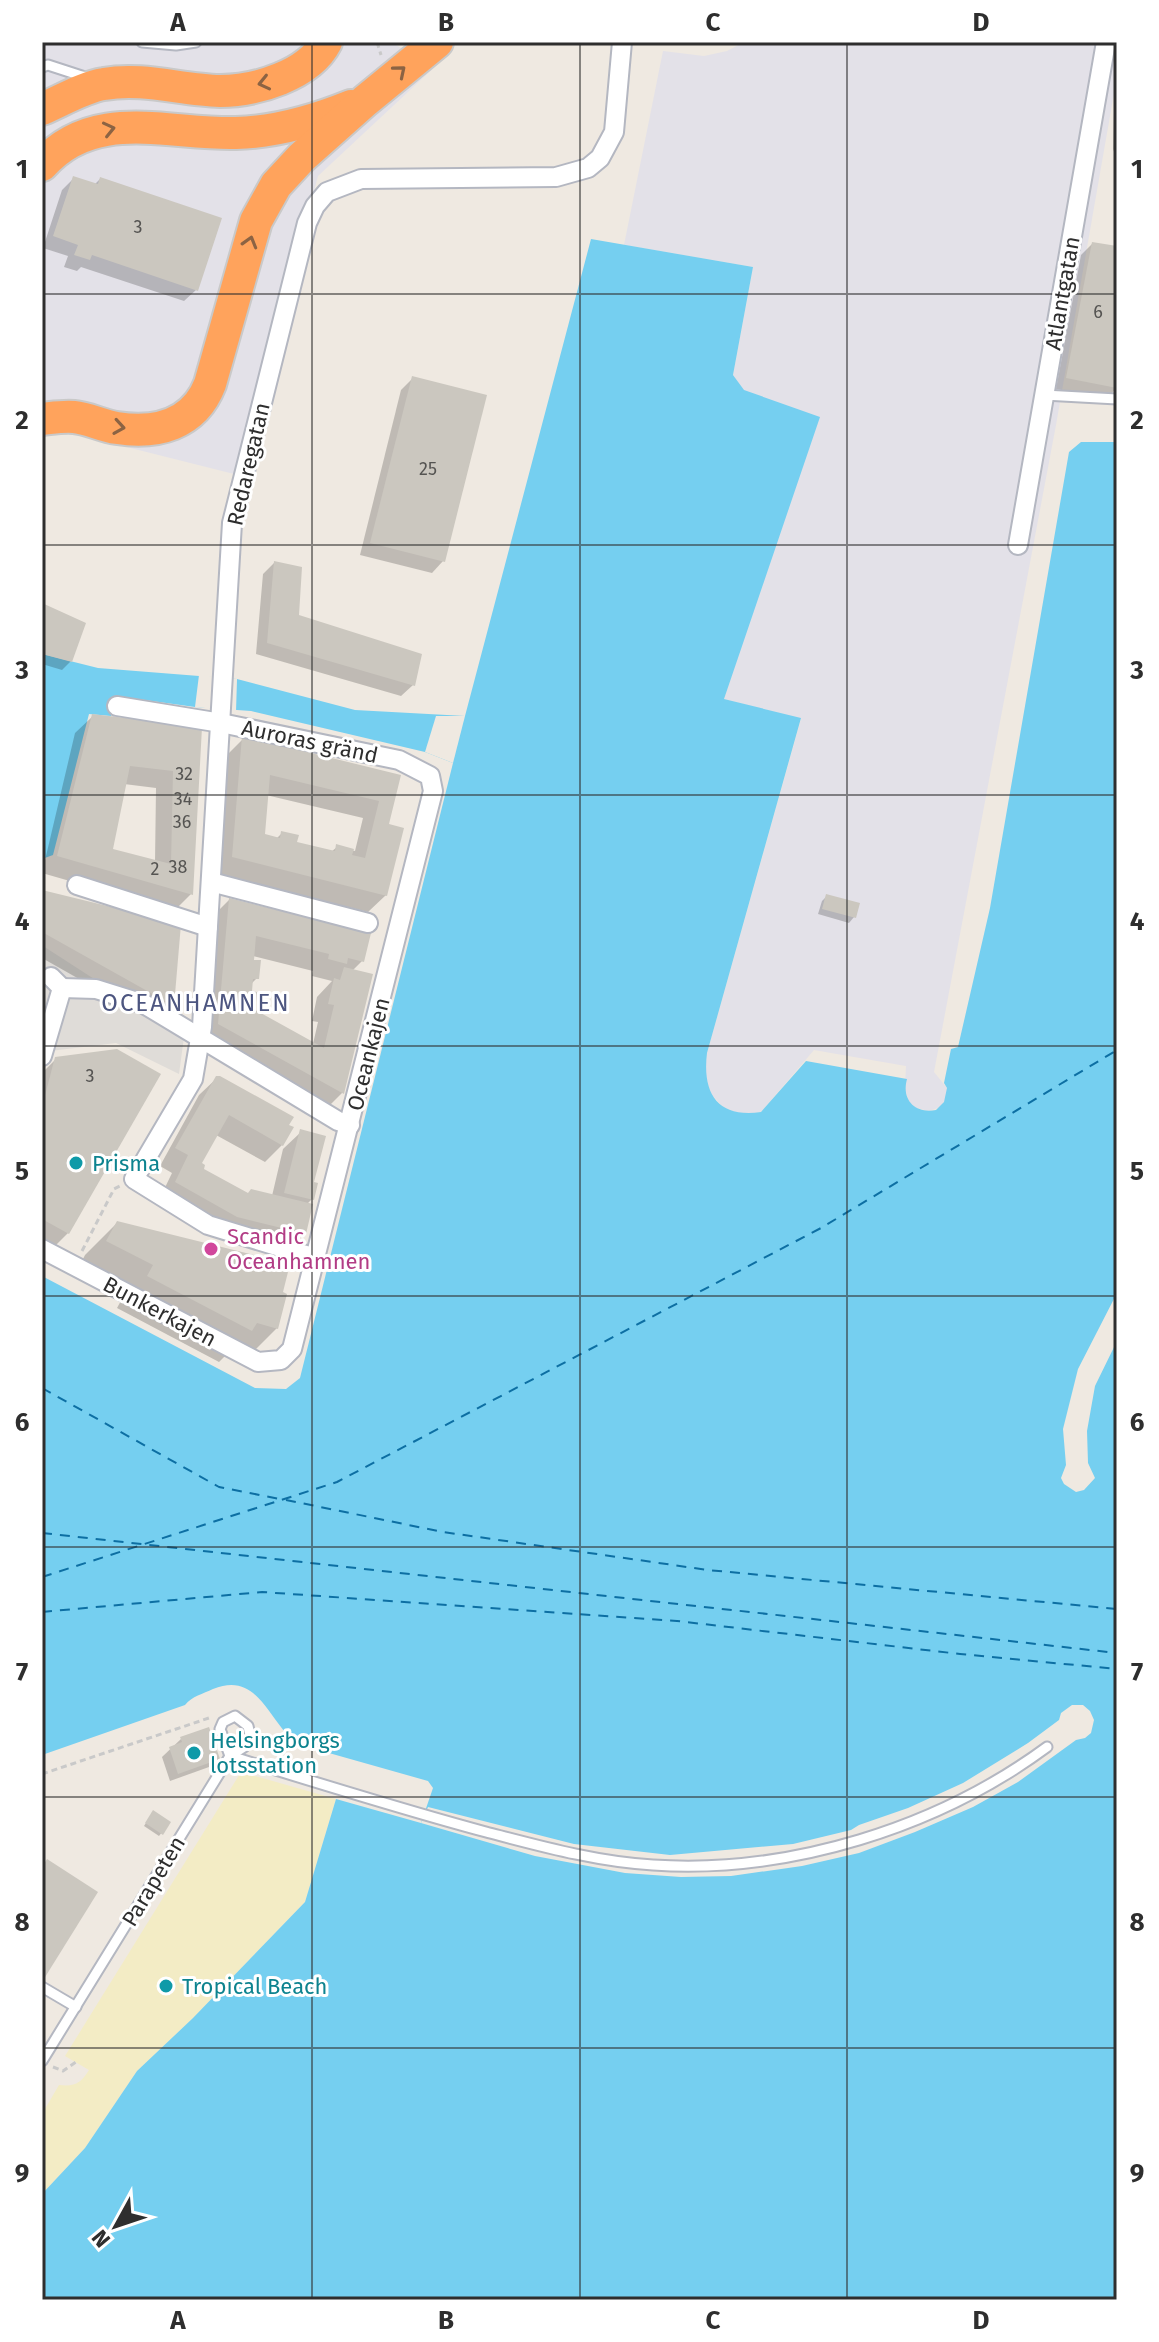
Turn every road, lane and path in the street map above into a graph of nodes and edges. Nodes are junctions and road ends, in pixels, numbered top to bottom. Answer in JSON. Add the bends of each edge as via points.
{"nodes":[{"id":1,"x":142,"y":42,"type":"edge"},
{"id":2,"x":196,"y":42,"type":"edge"},
{"id":3,"x":326,"y":42,"type":"edge"},
{"id":4,"x":437,"y":42,"type":"edge"},
{"id":5,"x":622,"y":42,"type":"edge"},
{"id":6,"x":1106,"y":42,"type":"edge"},
{"id":7,"x":180,"y":44,"type":"edge"},
{"id":8,"x":44,"y":65,"type":"edge"},
{"id":9,"x":101,"y":84,"type":"junction"},
{"id":10,"x":365,"y":101,"type":"junction"},
{"id":11,"x":42,"y":109,"type":"edge"},
{"id":12,"x":42,"y":165,"type":"edge"},
{"id":13,"x":1044,"y":395,"type":"junction"},
{"id":14,"x":1117,"y":399,"type":"edge"},
{"id":15,"x":43,"y":412,"type":"edge"},
{"id":16,"x":1018,"y":545,"type":"dead end"},
{"id":17,"x":117,"y":706,"type":"dead end"},
{"id":18,"x":221,"y":716,"type":"junction"},
{"id":19,"x":399,"y":760,"type":"joint"},
{"id":20,"x":211,"y":882,"type":"junction"},
{"id":21,"x":77,"y":885,"type":"dead end"},
{"id":22,"x":368,"y":923,"type":"dead end"},
{"id":23,"x":208,"y":927,"type":"junction"},
{"id":24,"x":200,"y":1039,"type":"junction"},
{"id":25,"x":42,"y":1056,"type":"edge"},
{"id":26,"x":344,"y":1123,"type":"junction"},
{"id":27,"x":134,"y":1179,"type":"junction"},
{"id":28,"x":42,"y":1249,"type":"edge"},
{"id":29,"x":308,"y":1256,"type":"junction"},
{"id":30,"x":74,"y":1266,"type":"junction"},
{"id":31,"x":281,"y":1360,"type":"joint"},
{"id":32,"x":223,"y":1722,"type":"junction"},
{"id":33,"x":1047,"y":1747,"type":"dead end"},
{"id":34,"x":230,"y":1756,"type":"junction"},
{"id":35,"x":42,"y":1774,"type":"edge"},
{"id":36,"x":42,"y":1987,"type":"edge"},
{"id":37,"x":76,"y":2007,"type":"junction"},
{"id":38,"x":42,"y":2039,"type":"edge"},
{"id":39,"x":52,"y":2045,"type":"junction"},
{"id":40,"x":42,"y":2061,"type":"edge"},
{"id":41,"x":76,"y":2062,"type":"dead end"}],
"edges":[{"from":1,"to":7,"type":"lane"},
{"from":2,"to":7,"type":"lane"},
{"from":3,"to":9,"type":"highway","one_way":true,"via":[[309,65],[273,82],[222,91],[131,81]]},
{"from":10,"to":4,"type":"highway","one_way":true},
{"from":5,"to":18,"type":"street","name":"Redaregatan","via":[[614,132],[588,168],[556,177],[361,179],[327,192],[315,206],[232,523]]},
{"from":6,"to":13,"type":"street","name":"Atlantgatan"},
{"from":8,"to":9,"type":"lane"},
{"from":9,"to":11,"type":"highway"},
{"from":12,"to":10,"type":"highway","one_way":true,"via":[[65,145],[109,129],[277,129]]},
{"from":15,"to":10,"type":"highway","one_way":true,"via":[[115,428],[165,428],[204,399],[256,221],[276,185]]},
{"from":13,"to":14,"type":"lane"},
{"from":13,"to":16,"type":"street","name":"Atlantgatan"},
{"from":17,"to":18,"type":"street","name":"Auroras gränd"},
{"from":18,"to":19,"type":"street","name":"Auroras gränd"},
{"from":18,"to":20,"type":"street","name":"Redaregatan"},
{"from":19,"to":26,"type":"street","name":"Oceankajen","via":[[430,776],[433,791]]},
{"from":20,"to":22,"type":"street"},
{"from":20,"to":23,"type":"street","name":"Redaregatan"},
{"from":21,"to":23,"type":"street"},
{"from":23,"to":24,"type":"street","name":"Redaregatan"},
{"from":24,"to":25,"type":"street","via":[[144,1004],[56,982]]},
{"from":24,"to":26,"type":"street"},
{"from":24,"to":27,"type":"street","name":"Redaregatan","via":[[193,1079]]},
{"from":26,"to":29,"type":"street","name":"Oceankajen"},
{"from":27,"to":29,"type":"street","via":[[208,1225]]},
{"from":27,"to":30,"type":"path","via":[[114,1189]]},
{"from":28,"to":30,"type":"street","name":"Bunkerkajen"},
{"from":29,"to":31,"type":"street","name":"Oceankajen","via":[[292,1349]]},
{"from":30,"to":31,"type":"street","name":"Bunkerkajen","via":[[258,1362]]},
{"from":32,"to":34,"type":"lane","via":[[221,1736]]},
{"from":32,"to":34,"type":"lane","name":"Parapeten","via":[[241,1718],[250,1735]]},
{"from":32,"to":35,"type":"path","via":[[207,1717]]},
{"from":33,"to":34,"type":"lane","via":[[937,1812],[847,1845],[740,1864],[652,1865],[552,1850]]},
{"from":34,"to":37,"type":"lane","name":"Parapeten"},
{"from":36,"to":37,"type":"lane"},
{"from":37,"to":39,"type":"lane","name":"Parapeten"},
{"from":38,"to":39,"type":"lane"},
{"from":39,"to":40,"type":"lane","name":"Parapeten"},
{"from":40,"to":41,"type":"path","via":[[63,2071]]}]}
